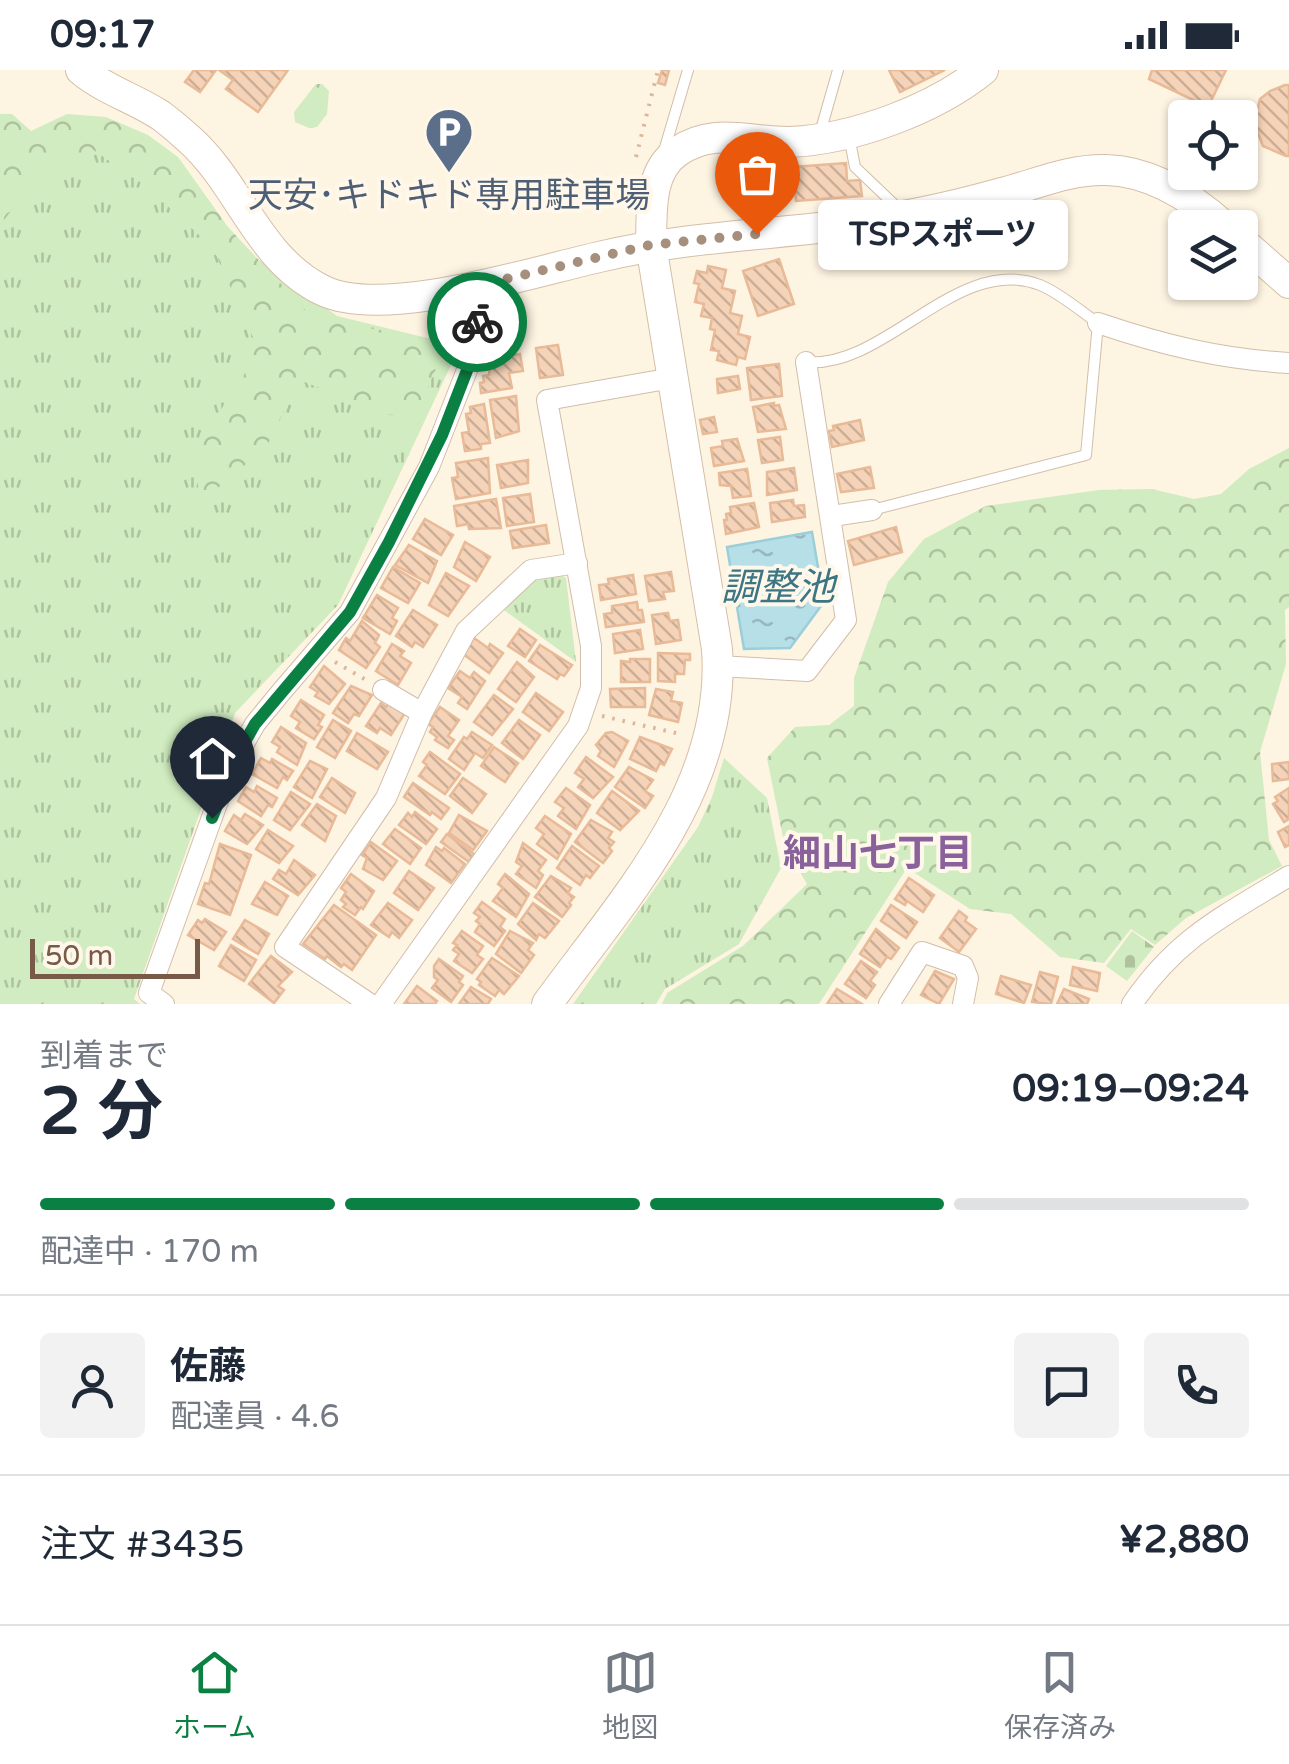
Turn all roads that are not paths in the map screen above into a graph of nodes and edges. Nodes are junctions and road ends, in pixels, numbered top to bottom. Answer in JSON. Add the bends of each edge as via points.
{"nodes":[{"id":1,"x":81,"y":70,"type":"edge"},
{"id":2,"x":688,"y":70,"type":"edge"},
{"id":3,"x":838,"y":70,"type":"edge"},
{"id":4,"x":984,"y":70,"type":"edge"},
{"id":5,"x":849,"y":135,"type":"junction"},
{"id":6,"x":818,"y":139,"type":"junction"},
{"id":7,"x":648,"y":165,"type":"junction"},
{"id":8,"x":1202,"y":210,"type":"edge"},
{"id":9,"x":907,"y":215,"type":"junction"},
{"id":10,"x":650,"y":245,"type":"junction"},
{"id":11,"x":1258,"y":256,"type":"edge"},
{"id":12,"x":1289,"y":283,"type":"edge"},
{"id":13,"x":472,"y":287,"type":"junction"},
{"id":14,"x":1098,"y":322,"type":"junction"},
{"id":15,"x":806,"y":362,"type":"joint"},
{"id":16,"x":1289,"y":363,"type":"edge"},
{"id":17,"x":672,"y":378,"type":"junction"},
{"id":18,"x":872,"y":510,"type":"joint"},
{"id":19,"x":832,"y":516,"type":"junction"},
{"id":20,"x":577,"y":564,"type":"junction"},
{"id":21,"x":718,"y":666,"type":"junction"},
{"id":22,"x":383,"y":690,"type":"road end"},
{"id":23,"x":422,"y":713,"type":"junction"},
{"id":24,"x":1289,"y":876,"type":"edge"},
{"id":25,"x":164,"y":1004,"type":"edge"},
{"id":26,"x":370,"y":1004,"type":"edge"},
{"id":27,"x":382,"y":1004,"type":"edge"},
{"id":28,"x":548,"y":1004,"type":"edge"},
{"id":29,"x":890,"y":1004,"type":"edge"},
{"id":30,"x":963,"y":1004,"type":"edge"},
{"id":31,"x":1132,"y":1004,"type":"edge"}],
"edges":[{"from":1,"to":13,"type":"main road","via":[[159,114],[192,142],[268,245],[324,291],[403,298]]},
{"from":2,"to":7,"type":"lane","via":[[665,145]]},
{"from":3,"to":6,"type":"lane"},
{"from":4,"to":5,"type":"main road","via":[[939,99]]},
{"from":5,"to":6,"type":"main road"},
{"from":5,"to":9,"type":"lane","via":[[855,168]]},
{"from":6,"to":7,"type":"main road","via":[[715,136]]},
{"from":7,"to":10,"type":"main road","via":[[655,185]]},
{"from":8,"to":9,"type":"main road","via":[[1174,189],[1107,170],[1062,174]]},
{"from":9,"to":10,"type":"main road"},
{"from":10,"to":13,"type":"main road"},
{"from":10,"to":17,"type":"main road"},
{"from":11,"to":12,"type":"main road"},
{"from":13,"to":25,"type":"street","via":[[478,342],[428,467],[350,612],[255,724],[224,784],[149,993]]},
{"from":14,"to":15,"type":"lane","via":[[1039,285],[1002,280],[956,294],[862,350]]},
{"from":14,"to":16,"type":"street","via":[[1163,345]]},
{"from":14,"to":18,"type":"lane","via":[[1086,455]]},
{"from":15,"to":19,"type":"street"},
{"from":17,"to":20,"type":"street","via":[[546,400]]},
{"from":17,"to":21,"type":"main road"},
{"from":18,"to":19,"type":"street"},
{"from":19,"to":21,"type":"street","via":[[846,620],[807,671]]},
{"from":20,"to":23,"type":"street","via":[[531,570],[466,632]]},
{"from":20,"to":27,"type":"street","via":[[591,646],[591,688],[578,726]]},
{"from":21,"to":28,"type":"main road","via":[[715,717],[672,830]]},
{"from":22,"to":23,"type":"street"},
{"from":23,"to":26,"type":"street","via":[[386,798],[285,947]]},
{"from":24,"to":31,"type":"street","via":[[1173,951]]},
{"from":29,"to":30,"type":"street","via":[[922,952],[963,966]]}]}
